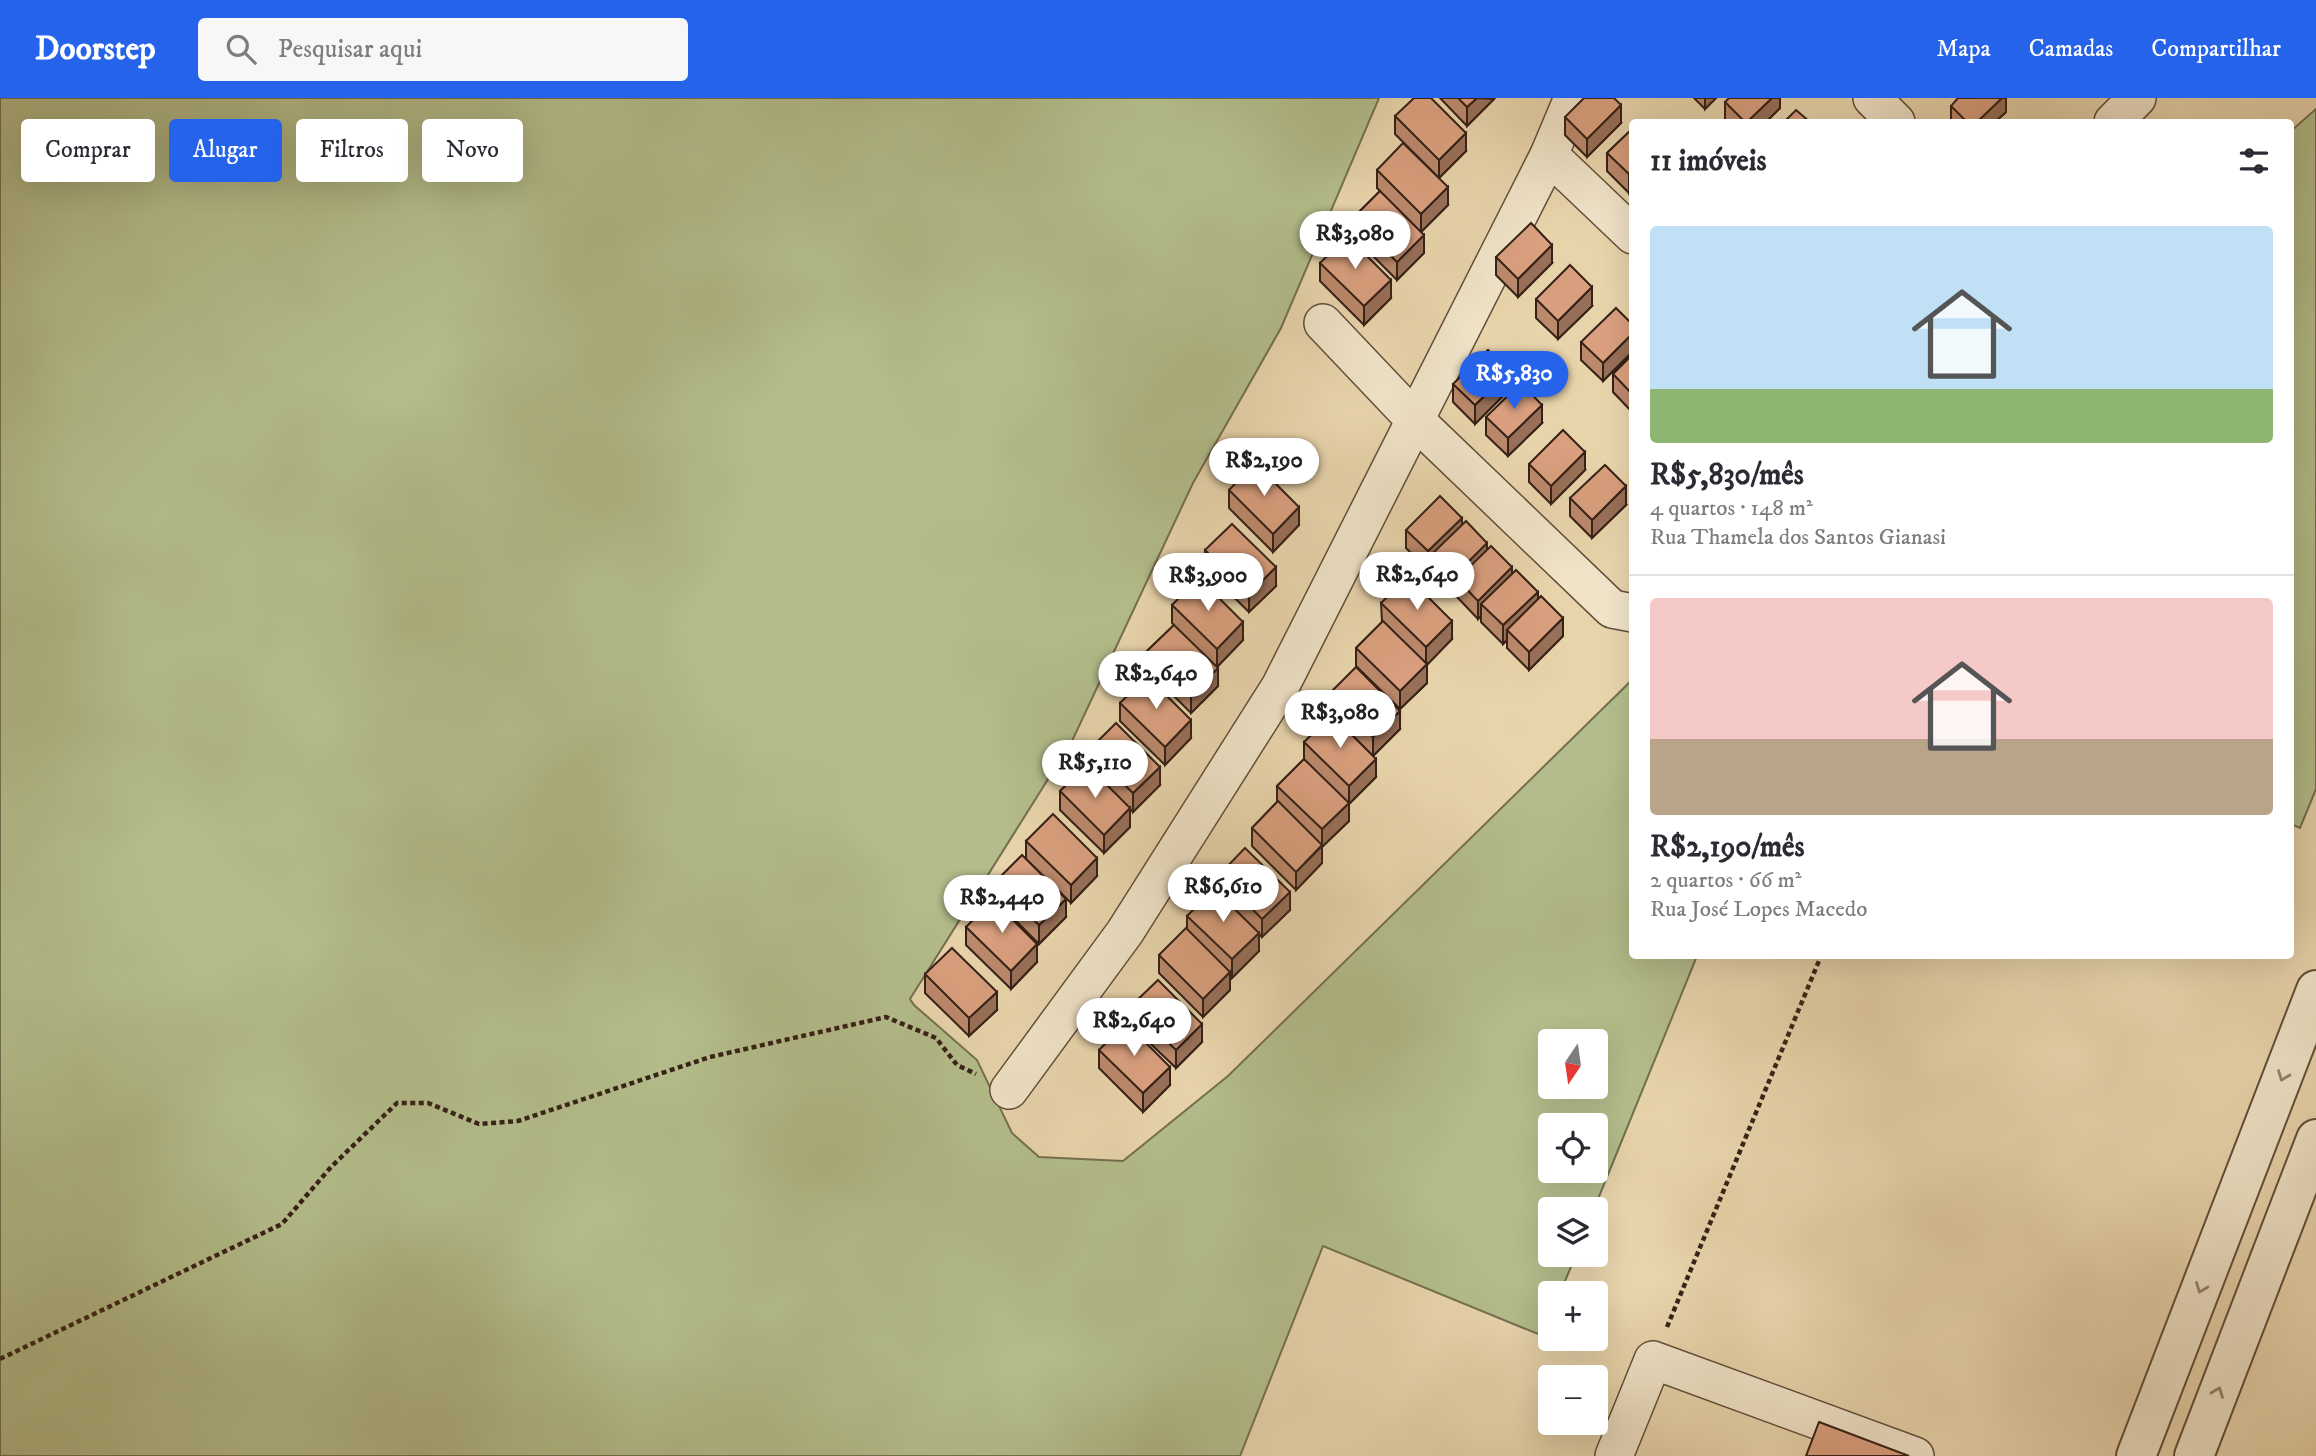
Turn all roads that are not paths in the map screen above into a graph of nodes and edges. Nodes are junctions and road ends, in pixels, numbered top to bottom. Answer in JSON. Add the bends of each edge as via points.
{"nodes":[{"id":1,"x":1573,"y":98,"type":"edge"},
{"id":2,"x":1871,"y":98,"type":"edge"},
{"id":3,"x":2137,"y":98,"type":"edge"},
{"id":4,"x":1893,"y":119,"type":"edge"},
{"id":5,"x":2116,"y":119,"type":"edge"},
{"id":6,"x":1549,"y":155,"type":"junction"},
{"id":7,"x":1629,"y":230,"type":"edge"},
{"id":8,"x":1322,"y":323,"type":"dead end"},
{"id":9,"x":1415,"y":420,"type":"junction"},
{"id":10,"x":1623,"y":611,"type":"edge"},
{"id":11,"x":2316,"y":990,"type":"edge"},
{"id":12,"x":1009,"y":1090,"type":"road end"},
{"id":13,"x":2316,"y":1139,"type":"edge"},
{"id":14,"x":1614,"y":1456,"type":"edge"},
{"id":15,"x":1915,"y":1456,"type":"edge"},
{"id":16,"x":2136,"y":1456,"type":"edge"},
{"id":17,"x":2193,"y":1456,"type":"edge"}],
"edges":[{"from":1,"to":6,"type":"street"},
{"from":2,"to":4,"type":"street"},
{"from":3,"to":5,"type":"street"},
{"from":6,"to":7,"type":"street"},
{"from":6,"to":9,"type":"street"},
{"from":8,"to":9,"type":"street"},
{"from":9,"to":10,"type":"street"},
{"from":9,"to":12,"type":"street","via":[[1280,687],[1125,932]]},
{"from":11,"to":16,"type":"street","one_way":true},
{"from":17,"to":13,"type":"street","one_way":true},
{"from":14,"to":15,"type":"street","via":[[1653,1360]]}]}
